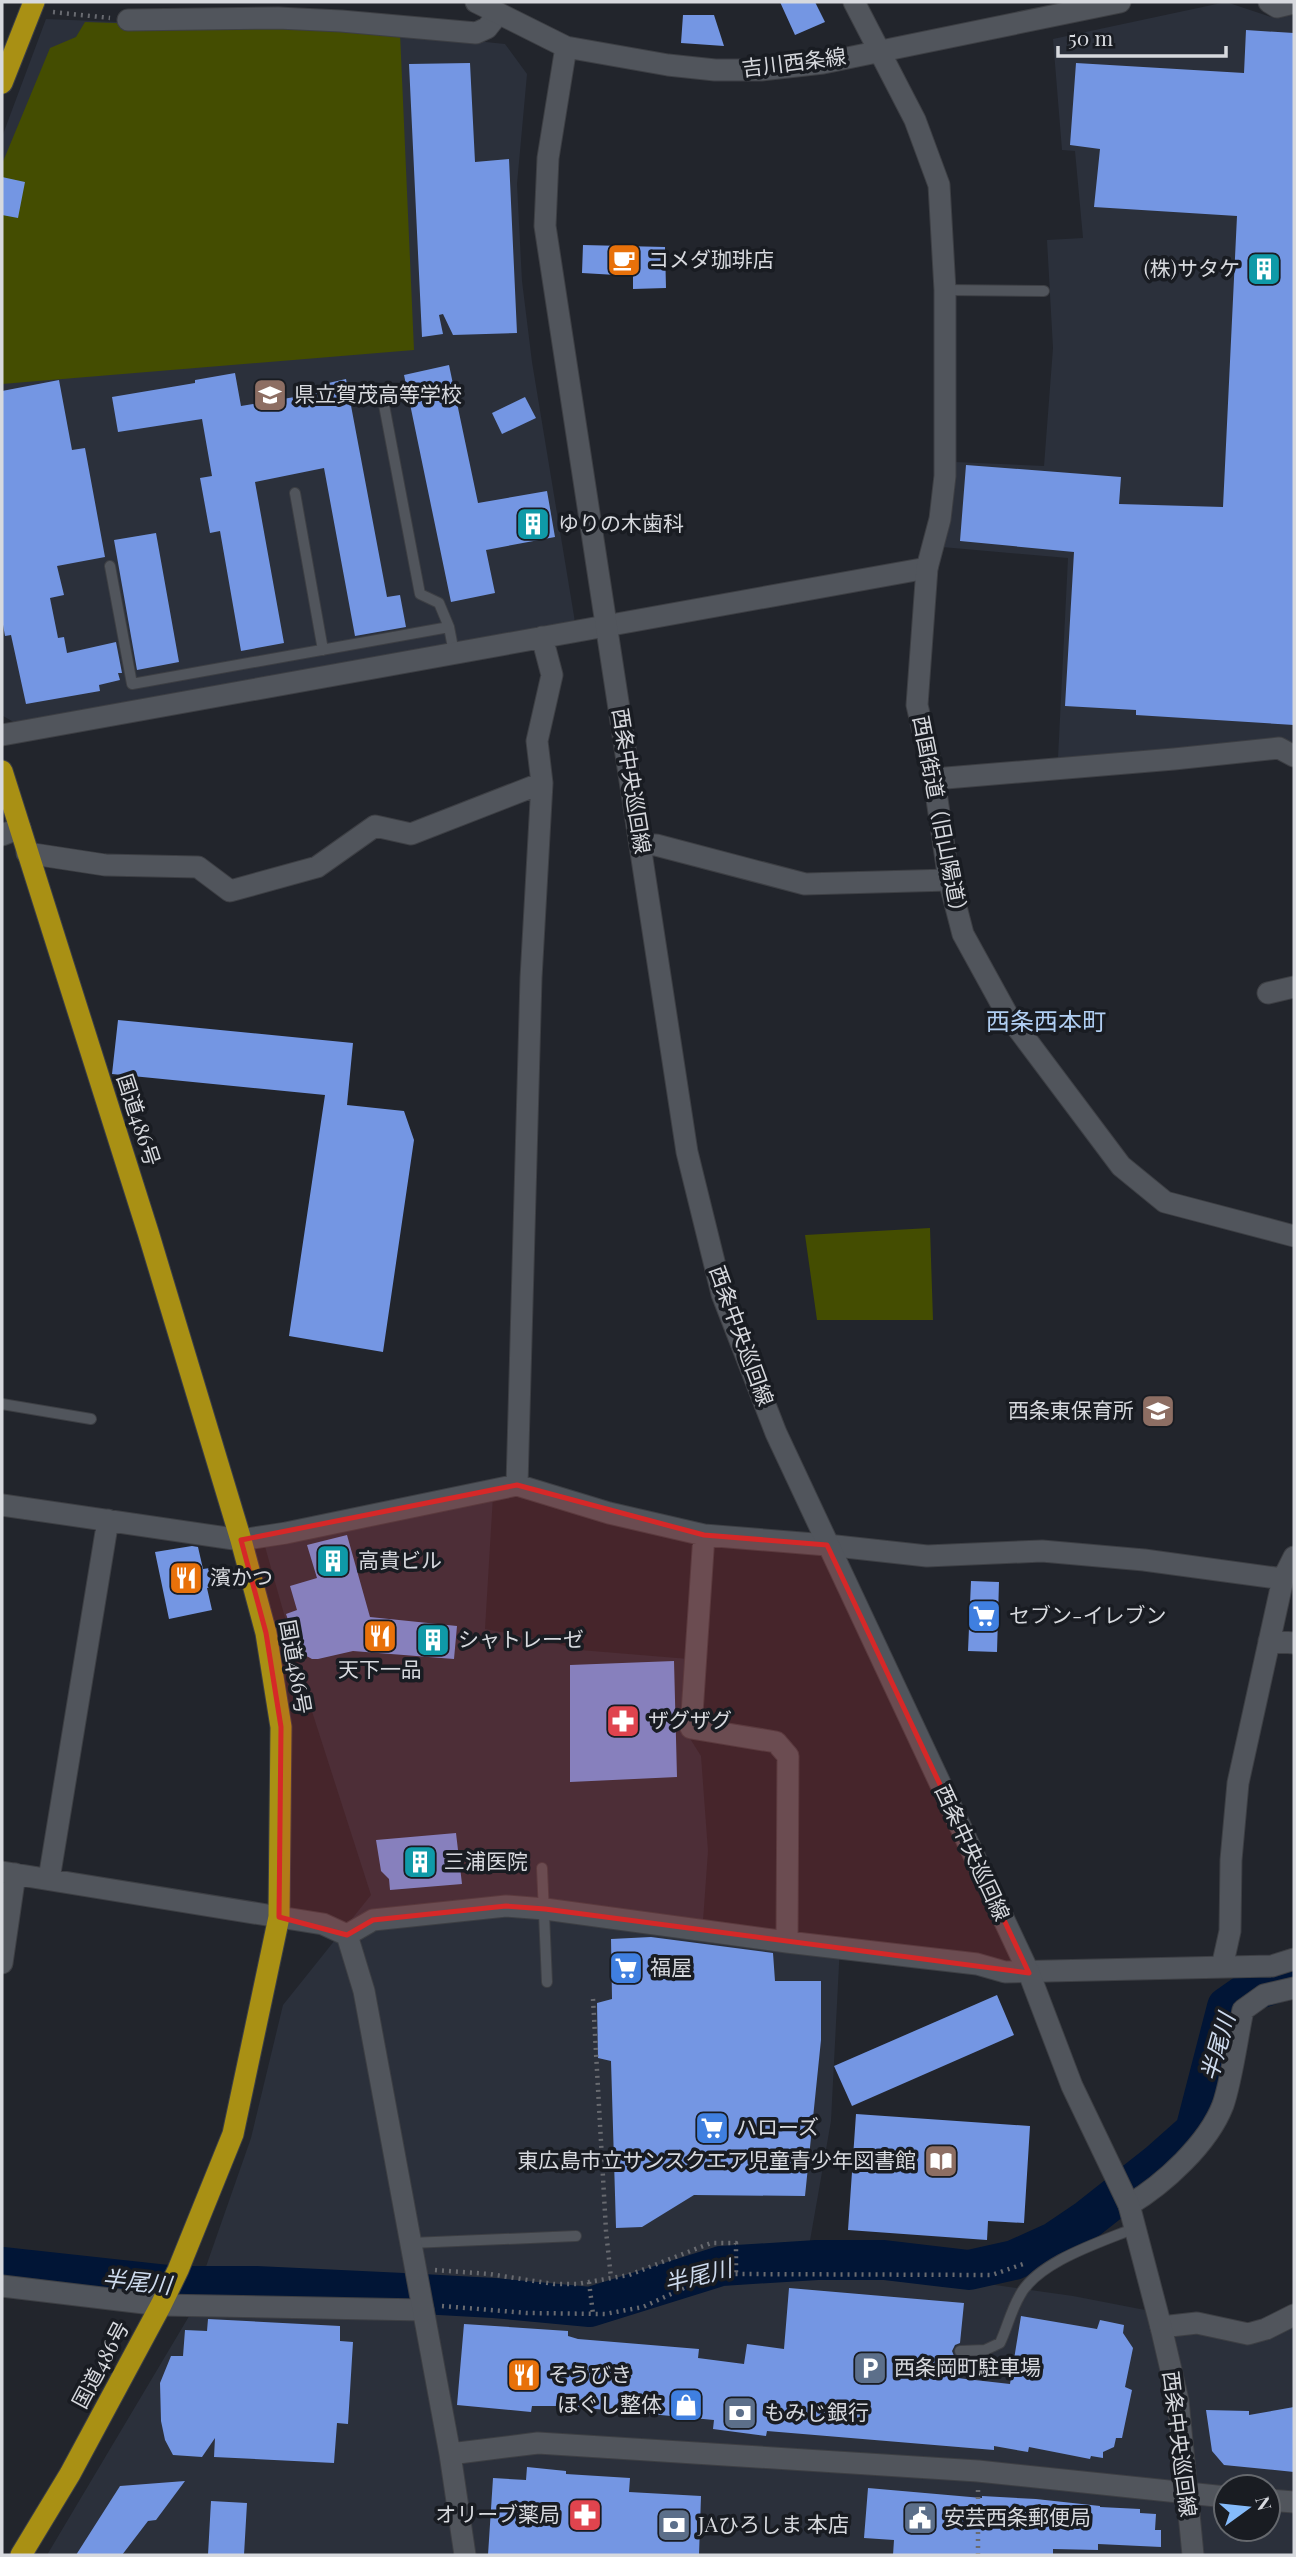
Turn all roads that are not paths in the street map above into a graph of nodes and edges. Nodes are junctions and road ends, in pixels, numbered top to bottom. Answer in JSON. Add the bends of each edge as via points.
{"nodes":[{"id":1,"x":476,"y":2,"type":"edge"},
{"id":2,"x":854,"y":2,"type":"edge"},
{"id":3,"x":1120,"y":2,"type":"edge"},
{"id":4,"x":1269,"y":2,"type":"edge"},
{"id":5,"x":1294,"y":3,"type":"edge"},
{"id":6,"x":33,"y":6,"type":"edge"},
{"id":7,"x":498,"y":14,"type":"junction"},
{"id":8,"x":128,"y":20,"type":"road end"},
{"id":9,"x":566,"y":47,"type":"junction"},
{"id":10,"x":878,"y":51,"type":"junction"},
{"id":11,"x":2,"y":83,"type":"edge"},
{"id":12,"x":945,"y":290,"type":"junction"},
{"id":13,"x":1044,"y":291,"type":"dead end"},
{"id":14,"x":384,"y":405,"type":"dead end"},
{"id":15,"x":295,"y":493,"type":"dead end"},
{"id":16,"x":110,"y":566,"type":"dead end"},
{"id":17,"x":927,"y":568,"type":"junction"},
{"id":18,"x":449,"y":627,"type":"junction"},
{"id":19,"x":606,"y":627,"type":"junction"},
{"id":20,"x":542,"y":637,"type":"junction"},
{"id":21,"x":324,"y":649,"type":"junction"},
{"id":22,"x":454,"y":653,"type":"junction"},
{"id":23,"x":2,"y":735,"type":"edge"},
{"id":24,"x":1294,"y":756,"type":"edge"},
{"id":25,"x":2,"y":771,"type":"edge"},
{"id":26,"x":934,"y":779,"type":"junction"},
{"id":27,"x":542,"y":783,"type":"junction"},
{"id":28,"x":11,"y":832,"type":"edge"},
{"id":29,"x":642,"y":845,"type":"junction"},
{"id":30,"x":27,"y":853,"type":"junction"},
{"id":31,"x":949,"y":880,"type":"junction"},
{"id":32,"x":1294,"y":987,"type":"edge"},
{"id":33,"x":1268,"y":993,"type":"dead end"},
{"id":34,"x":1294,"y":1236,"type":"edge"},
{"id":35,"x":2,"y":1404,"type":"edge"},
{"id":36,"x":91,"y":1419,"type":"dead end"},
{"id":37,"x":517,"y":1485,"type":"junction"},
{"id":38,"x":2,"y":1505,"type":"edge"},
{"id":39,"x":107,"y":1520,"type":"junction"},
{"id":40,"x":704,"y":1535,"type":"junction"},
{"id":41,"x":241,"y":1540,"type":"junction"},
{"id":42,"x":827,"y":1545,"type":"junction"},
{"id":43,"x":1294,"y":1557,"type":"edge"},
{"id":44,"x":1283,"y":1579,"type":"junction"},
{"id":45,"x":1269,"y":1641,"type":"junction"},
{"id":46,"x":1294,"y":1643,"type":"edge"},
{"id":47,"x":542,"y":1868,"type":"dead end"},
{"id":48,"x":8,"y":1873,"type":"edge"},
{"id":49,"x":49,"y":1879,"type":"junction"},
{"id":50,"x":545,"y":1909,"type":"junction"},
{"id":51,"x":279,"y":1917,"type":"junction"},
{"id":52,"x":347,"y":1935,"type":"junction"},
{"id":53,"x":787,"y":1941,"type":"junction"},
{"id":54,"x":1294,"y":1959,"type":"edge"},
{"id":55,"x":2,"y":1963,"type":"edge"},
{"id":56,"x":1222,"y":1967,"type":"junction"},
{"id":57,"x":1029,"y":1973,"type":"junction"},
{"id":58,"x":547,"y":1982,"type":"dead end"},
{"id":59,"x":1294,"y":1988,"type":"edge"},
{"id":60,"x":1129,"y":2205,"type":"junction"},
{"id":61,"x":1135,"y":2228,"type":"junction"},
{"id":62,"x":576,"y":2236,"type":"dead end"},
{"id":63,"x":420,"y":2259,"type":"junction"},
{"id":64,"x":2,"y":2286,"type":"edge"},
{"id":65,"x":161,"y":2305,"type":"junction"},
{"id":66,"x":431,"y":2308,"type":"junction"},
{"id":67,"x":1294,"y":2315,"type":"edge"},
{"id":68,"x":1161,"y":2328,"type":"junction"},
{"id":69,"x":960,"y":2351,"type":"dead end"},
{"id":70,"x":450,"y":2454,"type":"junction"},
{"id":71,"x":1185,"y":2492,"type":"junction"},
{"id":72,"x":1212,"y":2495,"type":"edge"},
{"id":73,"x":21,"y":2555,"type":"edge"},
{"id":74,"x":465,"y":2555,"type":"edge"},
{"id":75,"x":1193,"y":2555,"type":"edge"}],
"edges":[{"from":1,"to":7,"type":"street","name":"吉川西条線"},
{"from":2,"to":10,"type":"street","name":"西国街道（旧山陽道）"},
{"from":3,"to":10,"type":"street","name":"吉川西条線"},
{"from":4,"to":5,"type":"street","via":[[1278,7]]},
{"from":6,"to":11,"type":"highway"},
{"from":7,"to":8,"type":"street","via":[[476,33],[278,18]]},
{"from":7,"to":9,"type":"street","name":"吉川西条線"},
{"from":9,"to":10,"type":"street","name":"吉川西条線","via":[[668,65],[738,70],[823,63]]},
{"from":9,"to":19,"type":"street","name":"西条中央巡回線","via":[[548,158],[545,226]]},
{"from":10,"to":12,"type":"street","name":"西国街道（旧山陽道）","via":[[915,120],[939,185]]},
{"from":12,"to":13,"type":"lane"},
{"from":12,"to":17,"type":"street","name":"西国街道（旧山陽道）","via":[[945,476]]},
{"from":14,"to":18,"type":"lane","via":[[420,594],[439,603]]},
{"from":15,"to":21,"type":"lane"},
{"from":16,"to":21,"type":"lane","via":[[132,684]]},
{"from":17,"to":19,"type":"street"},
{"from":17,"to":26,"type":"street","name":"西国街道（旧山陽道）","via":[[917,705]]},
{"from":18,"to":21,"type":"lane"},
{"from":18,"to":22,"type":"lane"},
{"from":19,"to":20,"type":"street"},
{"from":19,"to":29,"type":"street","name":"西条中央巡回線"},
{"from":20,"to":22,"type":"street"},
{"from":20,"to":27,"type":"street","via":[[552,675],[537,741]]},
{"from":22,"to":23,"type":"street"},
{"from":24,"to":26,"type":"street","via":[[1279,748]]},
{"from":25,"to":28,"type":"highway","name":"国道486号"},
{"from":26,"to":31,"type":"street","name":"西国街道（旧山陽道）"},
{"from":27,"to":30,"type":"street","via":[[411,834],[375,826],[317,867],[230,891],[198,867],[105,865]]},
{"from":27,"to":37,"type":"street","via":[[531,978]]},
{"from":28,"to":30,"type":"highway","name":"国道486号"},
{"from":29,"to":31,"type":"street","via":[[805,884]]},
{"from":29,"to":42,"type":"street","name":"西条中央巡回線","via":[[687,1152],[722,1294],[776,1433]]},
{"from":30,"to":41,"type":"highway","name":"国道486号"},
{"from":31,"to":34,"type":"street","name":"西国街道（旧山陽道）","via":[[963,934],[1007,1014],[1121,1166],[1165,1202]]},
{"from":32,"to":33,"type":"street"},
{"from":35,"to":36,"type":"lane"},
{"from":37,"to":40,"type":"street"},
{"from":37,"to":41,"type":"street"},
{"from":38,"to":39,"type":"street"},
{"from":39,"to":41,"type":"street"},
{"from":39,"to":49,"type":"street"},
{"from":40,"to":42,"type":"street"},
{"from":40,"to":53,"type":"street","via":[[691,1728],[776,1742],[788,1756]]},
{"from":41,"to":51,"type":"highway","name":"国道486号","via":[[266,1633],[281,1727]]},
{"from":42,"to":44,"type":"street","via":[[928,1556],[1042,1551]]},
{"from":42,"to":57,"type":"street","name":"西条中央巡回線"},
{"from":43,"to":44,"type":"street"},
{"from":44,"to":45,"type":"street"},
{"from":45,"to":46,"type":"street"},
{"from":45,"to":56,"type":"street","via":[[1238,1783],[1230,1931]]},
{"from":47,"to":50,"type":"lane"},
{"from":48,"to":49,"type":"street"},
{"from":48,"to":55,"type":"street"},
{"from":49,"to":51,"type":"street"},
{"from":50,"to":52,"type":"street","via":[[506,1906],[373,1920]]},
{"from":50,"to":53,"type":"street"},
{"from":50,"to":58,"type":"lane"},
{"from":51,"to":52,"type":"street","via":[[323,1924]]},
{"from":51,"to":65,"type":"highway","name":"国道486号","via":[[233,2134]]},
{"from":52,"to":63,"type":"street","via":[[365,1991]]},
{"from":53,"to":57,"type":"street"},
{"from":54,"to":56,"type":"street","via":[[1272,1966]]},
{"from":56,"to":57,"type":"street"},
{"from":57,"to":60,"type":"street","name":"西条中央巡回線","via":[[1072,2086]]},
{"from":59,"to":60,"type":"street","via":[[1264,1996],[1244,2010],[1223,2105],[1203,2141],[1151,2192]]},
{"from":60,"to":61,"type":"street","name":"西条中央巡回線"},
{"from":61,"to":68,"type":"street","name":"西条中央巡回線"},
{"from":61,"to":69,"type":"lane","via":[[1081,2248],[1031,2280],[1019,2296],[1000,2343],[985,2350]]},
{"from":62,"to":63,"type":"lane"},
{"from":63,"to":66,"type":"street"},
{"from":64,"to":65,"type":"street"},
{"from":65,"to":66,"type":"street"},
{"from":65,"to":73,"type":"highway","name":"国道486号"},
{"from":66,"to":70,"type":"street","via":[[428,2338]]},
{"from":67,"to":68,"type":"street","via":[[1248,2334],[1197,2323]]},
{"from":68,"to":71,"type":"street","name":"西条中央巡回線","via":[[1178,2400]]},
{"from":70,"to":71,"type":"street","via":[[538,2444],[978,2471]]},
{"from":70,"to":74,"type":"street"},
{"from":71,"to":72,"type":"street"},
{"from":71,"to":75,"type":"street","name":"西条中央巡回線"}]}
